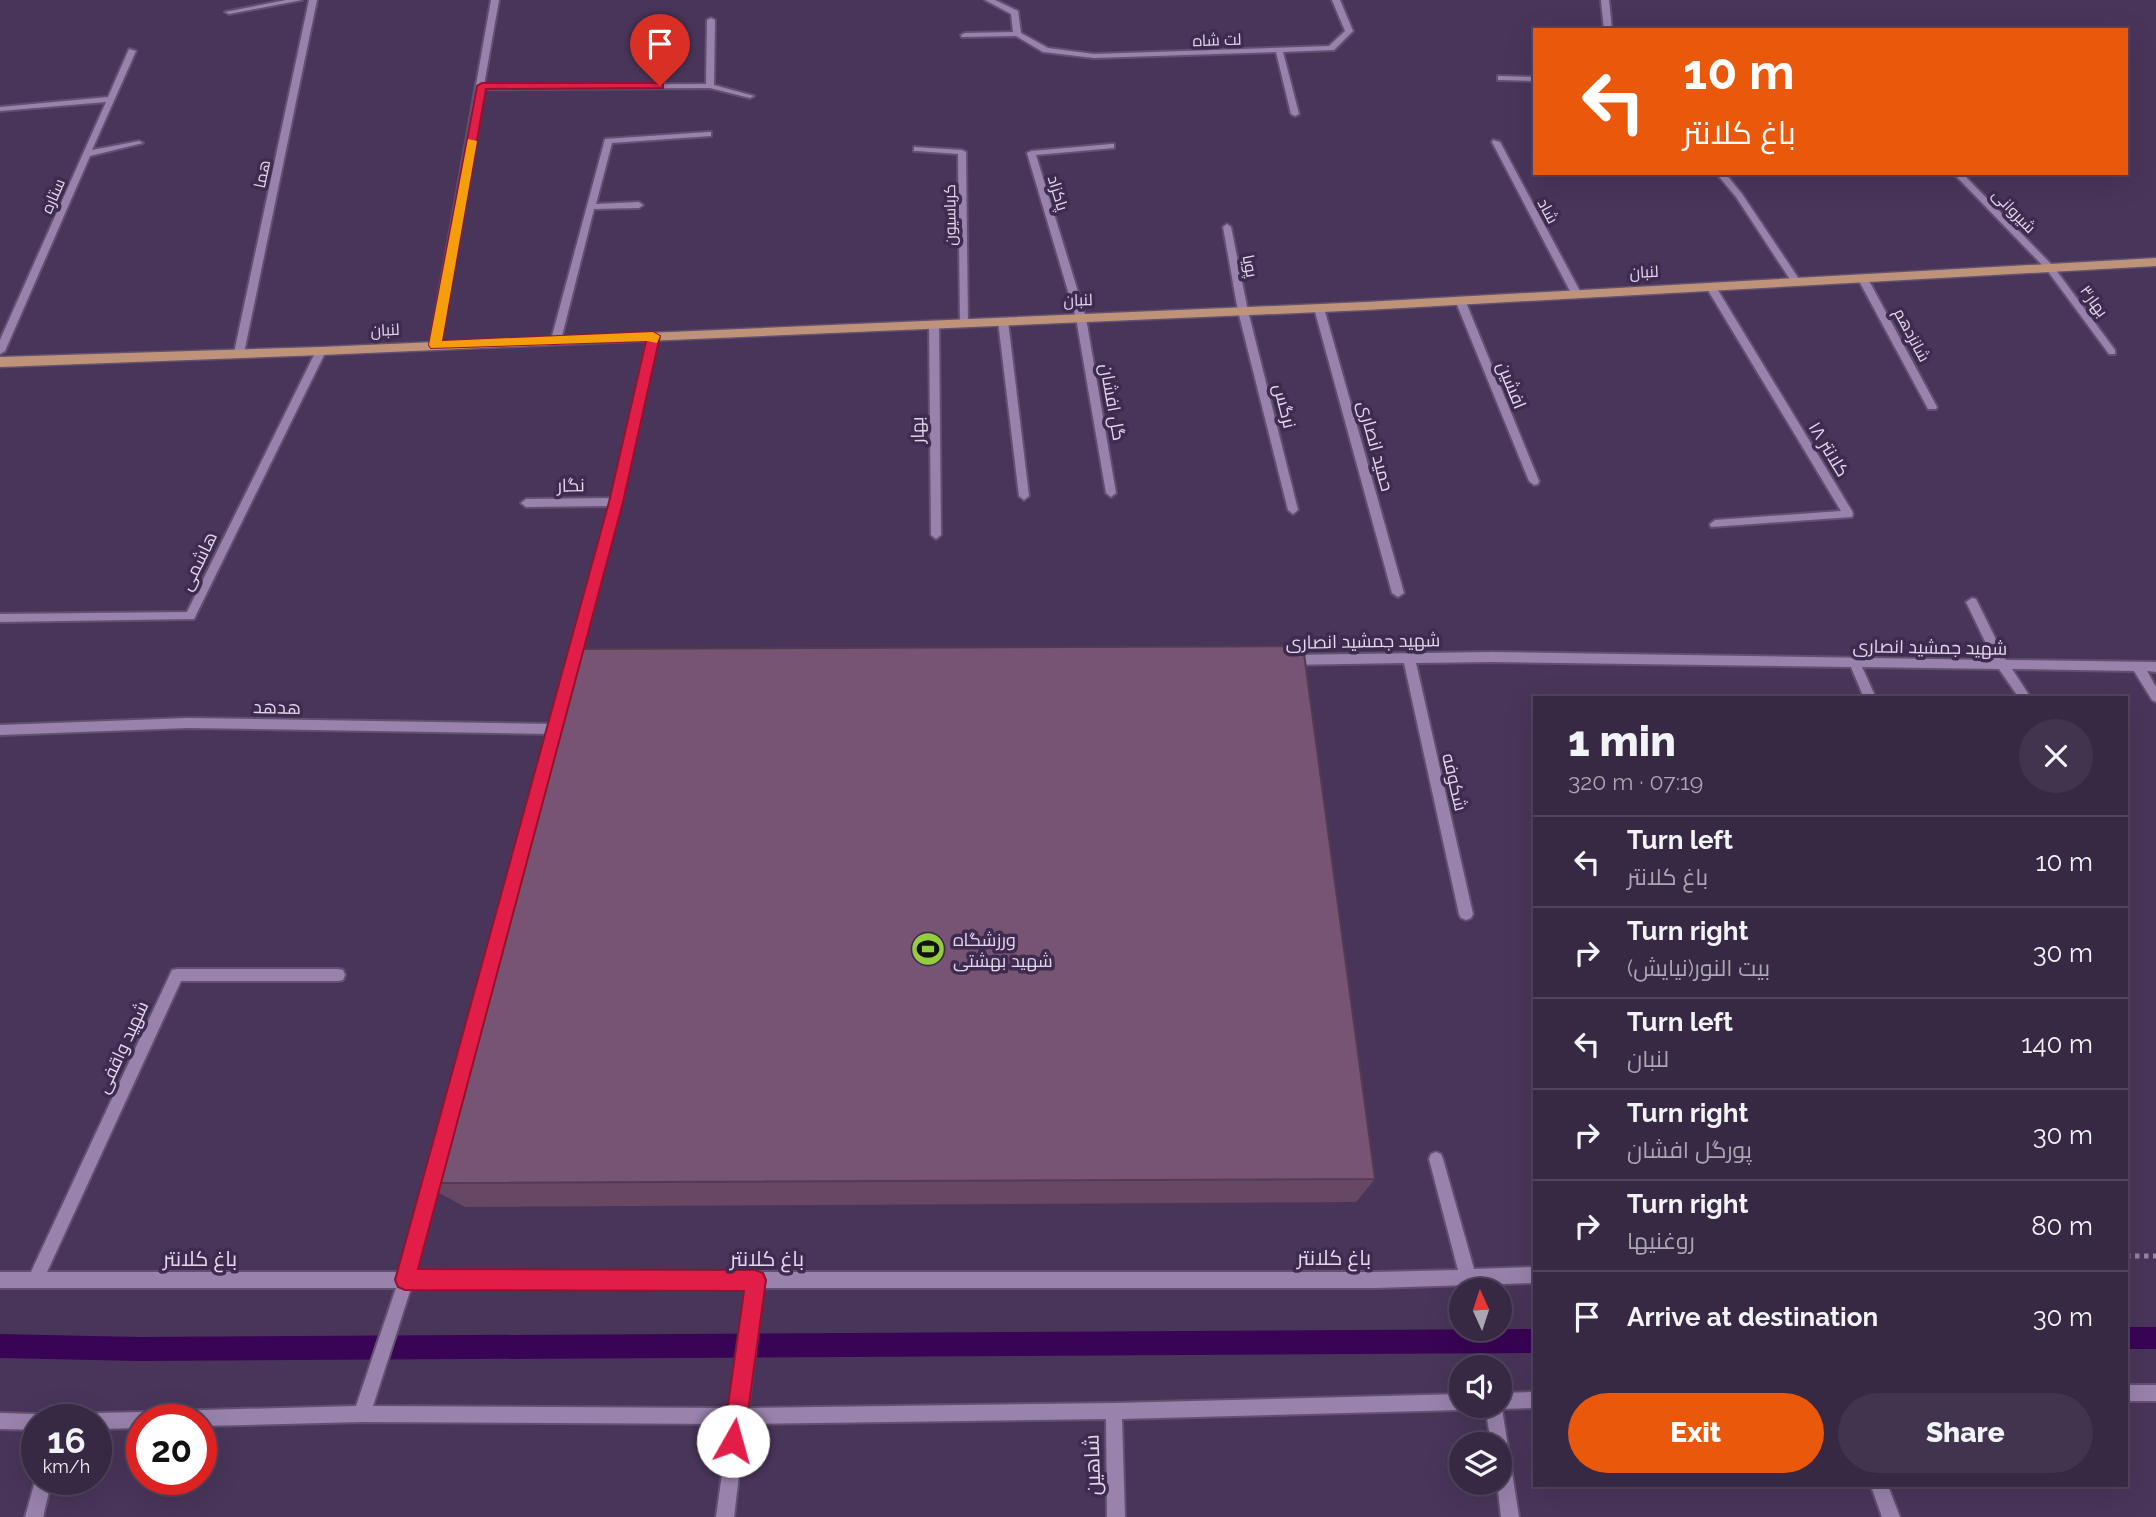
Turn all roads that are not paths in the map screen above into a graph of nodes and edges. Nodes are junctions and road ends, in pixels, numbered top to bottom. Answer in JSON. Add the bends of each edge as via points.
{"nodes":[{"id":1,"x":298,"y":0,"type":"edge"},
{"id":2,"x":313,"y":0,"type":"edge"},
{"id":3,"x":495,"y":0,"type":"edge"},
{"id":4,"x":989,"y":0,"type":"edge"},
{"id":5,"x":1336,"y":0,"type":"edge"},
{"id":6,"x":1605,"y":0,"type":"edge"},
{"id":7,"x":229,"y":12,"type":"dead end"},
{"id":8,"x":711,"y":20,"type":"dead end"},
{"id":9,"x":1608,"y":28,"type":"edge"},
{"id":10,"x":1017,"y":34,"type":"junction"},
{"id":11,"x":965,"y":35,"type":"dead end"},
{"id":12,"x":1046,"y":50,"type":"joint"},
{"id":13,"x":132,"y":51,"type":"dead end"},
{"id":14,"x":1279,"y":51,"type":"junction"},
{"id":15,"x":1501,"y":78,"type":"dead end"},
{"id":16,"x":1533,"y":79,"type":"edge"},
{"id":17,"x":482,"y":86,"type":"junction"},
{"id":18,"x":710,"y":86,"type":"junction"},
{"id":19,"x":750,"y":96,"type":"dead end"},
{"id":20,"x":111,"y":99,"type":"junction"},
{"id":21,"x":0,"y":109,"type":"edge"},
{"id":22,"x":1295,"y":114,"type":"dead end"},
{"id":23,"x":708,"y":134,"type":"dead end"},
{"id":24,"x":1496,"y":142,"type":"dead end"},
{"id":25,"x":139,"y":143,"type":"dead end"},
{"id":26,"x":1111,"y":146,"type":"dead end"},
{"id":27,"x":917,"y":149,"type":"dead end"},
{"id":28,"x":87,"y":154,"type":"junction"},
{"id":29,"x":1722,"y":175,"type":"edge"},
{"id":30,"x":1959,"y":175,"type":"edge"},
{"id":31,"x":639,"y":205,"type":"dead end"},
{"id":32,"x":591,"y":207,"type":"junction"},
{"id":33,"x":1227,"y":227,"type":"dead end"},
{"id":34,"x":2156,"y":262,"type":"edge"},
{"id":35,"x":2050,"y":268,"type":"junction"},
{"id":36,"x":1863,"y":278,"type":"junction"},
{"id":37,"x":1796,"y":282,"type":"junction"},
{"id":38,"x":1711,"y":287,"type":"junction"},
{"id":39,"x":1576,"y":293,"type":"junction"},
{"id":40,"x":1460,"y":300,"type":"junction"},
{"id":41,"x":1319,"y":308,"type":"junction"},
{"id":42,"x":1243,"y":311,"type":"junction"},
{"id":43,"x":1080,"y":318,"type":"junction"},
{"id":44,"x":1003,"y":321,"type":"junction"},
{"id":45,"x":965,"y":323,"type":"junction"},
{"id":46,"x":934,"y":324,"type":"junction"},
{"id":47,"x":653,"y":336,"type":"junction"},
{"id":48,"x":556,"y":341,"type":"junction"},
{"id":49,"x":435,"y":345,"type":"junction"},
{"id":50,"x":0,"y":351,"type":"edge"},
{"id":51,"x":321,"y":351,"type":"junction"},
{"id":52,"x":2112,"y":352,"type":"dead end"},
{"id":53,"x":239,"y":354,"type":"junction"},
{"id":54,"x":0,"y":362,"type":"edge"},
{"id":55,"x":1933,"y":407,"type":"dead end"},
{"id":56,"x":1534,"y":481,"type":"dead end"},
{"id":57,"x":1111,"y":493,"type":"dead end"},
{"id":58,"x":1024,"y":496,"type":"dead end"},
{"id":59,"x":616,"y":502,"type":"junction"},
{"id":60,"x":526,"y":503,"type":"dead end"},
{"id":61,"x":1293,"y":510,"type":"dead end"},
{"id":62,"x":1715,"y":524,"type":"dead end"},
{"id":63,"x":936,"y":535,"type":"dead end"},
{"id":64,"x":1398,"y":593,"type":"dead end"},
{"id":65,"x":1972,"y":602,"type":"dead end"},
{"id":66,"x":0,"y":618,"type":"edge"},
{"id":67,"x":1409,"y":658,"type":"junction"},
{"id":68,"x":1269,"y":660,"type":"edge"},
{"id":69,"x":1855,"y":664,"type":"junction"},
{"id":70,"x":2003,"y":666,"type":"junction"},
{"id":71,"x":2137,"y":666,"type":"junction"},
{"id":72,"x":2156,"y":667,"type":"edge"},
{"id":73,"x":585,"y":670,"type":"edge"},
{"id":74,"x":1869,"y":696,"type":"edge"},
{"id":75,"x":2024,"y":696,"type":"edge"},
{"id":76,"x":2156,"y":697,"type":"edge"},
{"id":77,"x":0,"y":730,"type":"edge"},
{"id":78,"x":554,"y":730,"type":"edge"},
{"id":79,"x":1466,"y":914,"type":"dead end"},
{"id":80,"x":338,"y":975,"type":"dead end"},
{"id":81,"x":438,"y":1159,"type":"edge"},
{"id":82,"x":1436,"y":1159,"type":"dead end"},
{"id":83,"x":1533,"y":1275,"type":"edge"},
{"id":84,"x":1468,"y":1277,"type":"junction"},
{"id":85,"x":0,"y":1280,"type":"edge"},
{"id":86,"x":405,"y":1280,"type":"junction"},
{"id":87,"x":755,"y":1280,"type":"junction"},
{"id":88,"x":35,"y":1281,"type":"junction"},
{"id":89,"x":2128,"y":1393,"type":"edge"},
{"id":90,"x":2156,"y":1393,"type":"edge"},
{"id":91,"x":1533,"y":1400,"type":"edge"},
{"id":92,"x":1512,"y":1401,"type":"edge"},
{"id":93,"x":1449,"y":1402,"type":"edge"},
{"id":94,"x":1114,"y":1411,"type":"junction"},
{"id":95,"x":362,"y":1414,"type":"junction"},
{"id":96,"x":736,"y":1416,"type":"junction"},
{"id":97,"x":217,"y":1418,"type":"edge"},
{"id":98,"x":0,"y":1421,"type":"edge"},
{"id":99,"x":21,"y":1422,"type":"edge"},
{"id":100,"x":1880,"y":1487,"type":"edge"},
{"id":101,"x":39,"y":1495,"type":"edge"},
{"id":102,"x":1507,"y":1495,"type":"edge"},
{"id":103,"x":34,"y":1517,"type":"edge"},
{"id":104,"x":725,"y":1517,"type":"edge"},
{"id":105,"x":1116,"y":1517,"type":"edge"},
{"id":106,"x":1510,"y":1517,"type":"edge"},
{"id":107,"x":1891,"y":1517,"type":"edge"}],
"edges":[{"from":1,"to":7,"type":"street"},
{"from":2,"to":53,"type":"street","name":"هما"},
{"from":3,"to":17,"type":"street"},
{"from":4,"to":10,"type":"street","via":[[1015,13]]},
{"from":5,"to":14,"type":"street","name":"لت شاه","via":[[1349,31],[1331,48]]},
{"from":6,"to":9,"type":"street"},
{"from":8,"to":18,"type":"street"},
{"from":10,"to":11,"type":"street"},
{"from":10,"to":12,"type":"street"},
{"from":12,"to":14,"type":"street","name":"لت شاه","via":[[1094,56]]},
{"from":13,"to":20,"type":"street","name":"ستاره"},
{"from":14,"to":22,"type":"street"},
{"from":15,"to":16,"type":"street"},
{"from":17,"to":18,"type":"street"},
{"from":17,"to":49,"type":"street"},
{"from":18,"to":19,"type":"street"},
{"from":20,"to":21,"type":"street"},
{"from":20,"to":28,"type":"street","name":"ستاره"},
{"from":23,"to":32,"type":"street","via":[[608,141]]},
{"from":24,"to":39,"type":"street","name":"شاد"},
{"from":25,"to":28,"type":"street"},
{"from":26,"to":43,"type":"street","name":"پاکزاد","via":[[1031,153]]},
{"from":27,"to":45,"type":"street","name":"کرباسیون","via":[[962,152]]},
{"from":28,"to":50,"type":"street","name":"ستاره"},
{"from":29,"to":37,"type":"street"},
{"from":30,"to":35,"type":"street","name":"شیروانی"},
{"from":31,"to":32,"type":"street"},
{"from":32,"to":48,"type":"street"},
{"from":33,"to":42,"type":"street","name":"پویا"},
{"from":34,"to":35,"type":"main road","name":"لنبان"},
{"from":35,"to":36,"type":"main road","name":"لنبان"},
{"from":35,"to":52,"type":"street","name":"بهار۳"},
{"from":36,"to":37,"type":"main road","name":"لنبان"},
{"from":36,"to":55,"type":"street","name":"شانزدهم"},
{"from":37,"to":38,"type":"main road","name":"لنبان"},
{"from":38,"to":39,"type":"main road","name":"لنبان"},
{"from":38,"to":62,"type":"street","name":"کلانتر ۱۸","via":[[1848,514]]},
{"from":39,"to":40,"type":"main road","name":"لنبان"},
{"from":40,"to":41,"type":"main road","name":"لنبان"},
{"from":40,"to":56,"type":"street","name":"افشین"},
{"from":41,"to":42,"type":"main road","name":"لنبان"},
{"from":41,"to":64,"type":"street","name":"حمید انصاری"},
{"from":42,"to":43,"type":"main road","name":"لنبان"},
{"from":42,"to":61,"type":"street","name":"نرگس"},
{"from":43,"to":44,"type":"main road","name":"لنبان"},
{"from":43,"to":57,"type":"street","name":"گل افشان"},
{"from":44,"to":45,"type":"main road","name":"لنبان"},
{"from":44,"to":58,"type":"street"},
{"from":45,"to":46,"type":"main road","name":"لنبان"},
{"from":46,"to":47,"type":"main road","name":"لنبان"},
{"from":46,"to":63,"type":"street","name":"بهار"},
{"from":47,"to":48,"type":"main road","name":"لنبان"},
{"from":47,"to":59,"type":"street"},
{"from":48,"to":49,"type":"main road","name":"لنبان"},
{"from":49,"to":51,"type":"main road","name":"لنبان"},
{"from":51,"to":53,"type":"main road","name":"لنبان"},
{"from":51,"to":66,"type":"street","name":"هاشمی","via":[[190,616]]},
{"from":53,"to":54,"type":"main road","name":"لنبان"},
{"from":59,"to":60,"type":"street","name":"نگار"},
{"from":59,"to":73,"type":"street","via":[[569,676]]},
{"from":65,"to":70,"type":"street"},
{"from":67,"to":68,"type":"street","name":"شهید جمشید انصاری"},
{"from":67,"to":69,"type":"street","name":"شهید جمشید انصاری"},
{"from":67,"to":79,"type":"street","name":"شکوفه"},
{"from":69,"to":70,"type":"street","name":"شهید جمشید انصاری"},
{"from":69,"to":74,"type":"street"},
{"from":70,"to":71,"type":"street","name":"شهید جمشید انصاری"},
{"from":70,"to":75,"type":"street"},
{"from":71,"to":72,"type":"street","name":"شهید جمشید انصاری"},
{"from":71,"to":76,"type":"street"},
{"from":77,"to":78,"type":"street","name":"هدهد","via":[[188,723]]},
{"from":80,"to":88,"type":"street","name":"شهید واقفی","via":[[177,975]]},
{"from":81,"to":86,"type":"street"},
{"from":82,"to":84,"type":"street"},
{"from":83,"to":84,"type":"street","name":"باغ کلانتر"},
{"from":84,"to":87,"type":"street","name":"باغ کلانتر"},
{"from":85,"to":88,"type":"street","name":"باغ کلانتر"},
{"from":86,"to":87,"type":"street","name":"باغ کلانتر"},
{"from":86,"to":88,"type":"street","name":"باغ کلانتر"},
{"from":86,"to":95,"type":"street"},
{"from":87,"to":96,"type":"street"},
{"from":89,"to":90,"type":"street"},
{"from":91,"to":92,"type":"street"},
{"from":93,"to":94,"type":"street"},
{"from":94,"to":96,"type":"street"},
{"from":94,"to":105,"type":"street","name":"شاهین"},
{"from":95,"to":96,"type":"street"},
{"from":95,"to":97,"type":"street"},
{"from":96,"to":104,"type":"street"},
{"from":98,"to":99,"type":"street"},
{"from":100,"to":107,"type":"street"},
{"from":101,"to":103,"type":"street"},
{"from":102,"to":106,"type":"street"}]}
